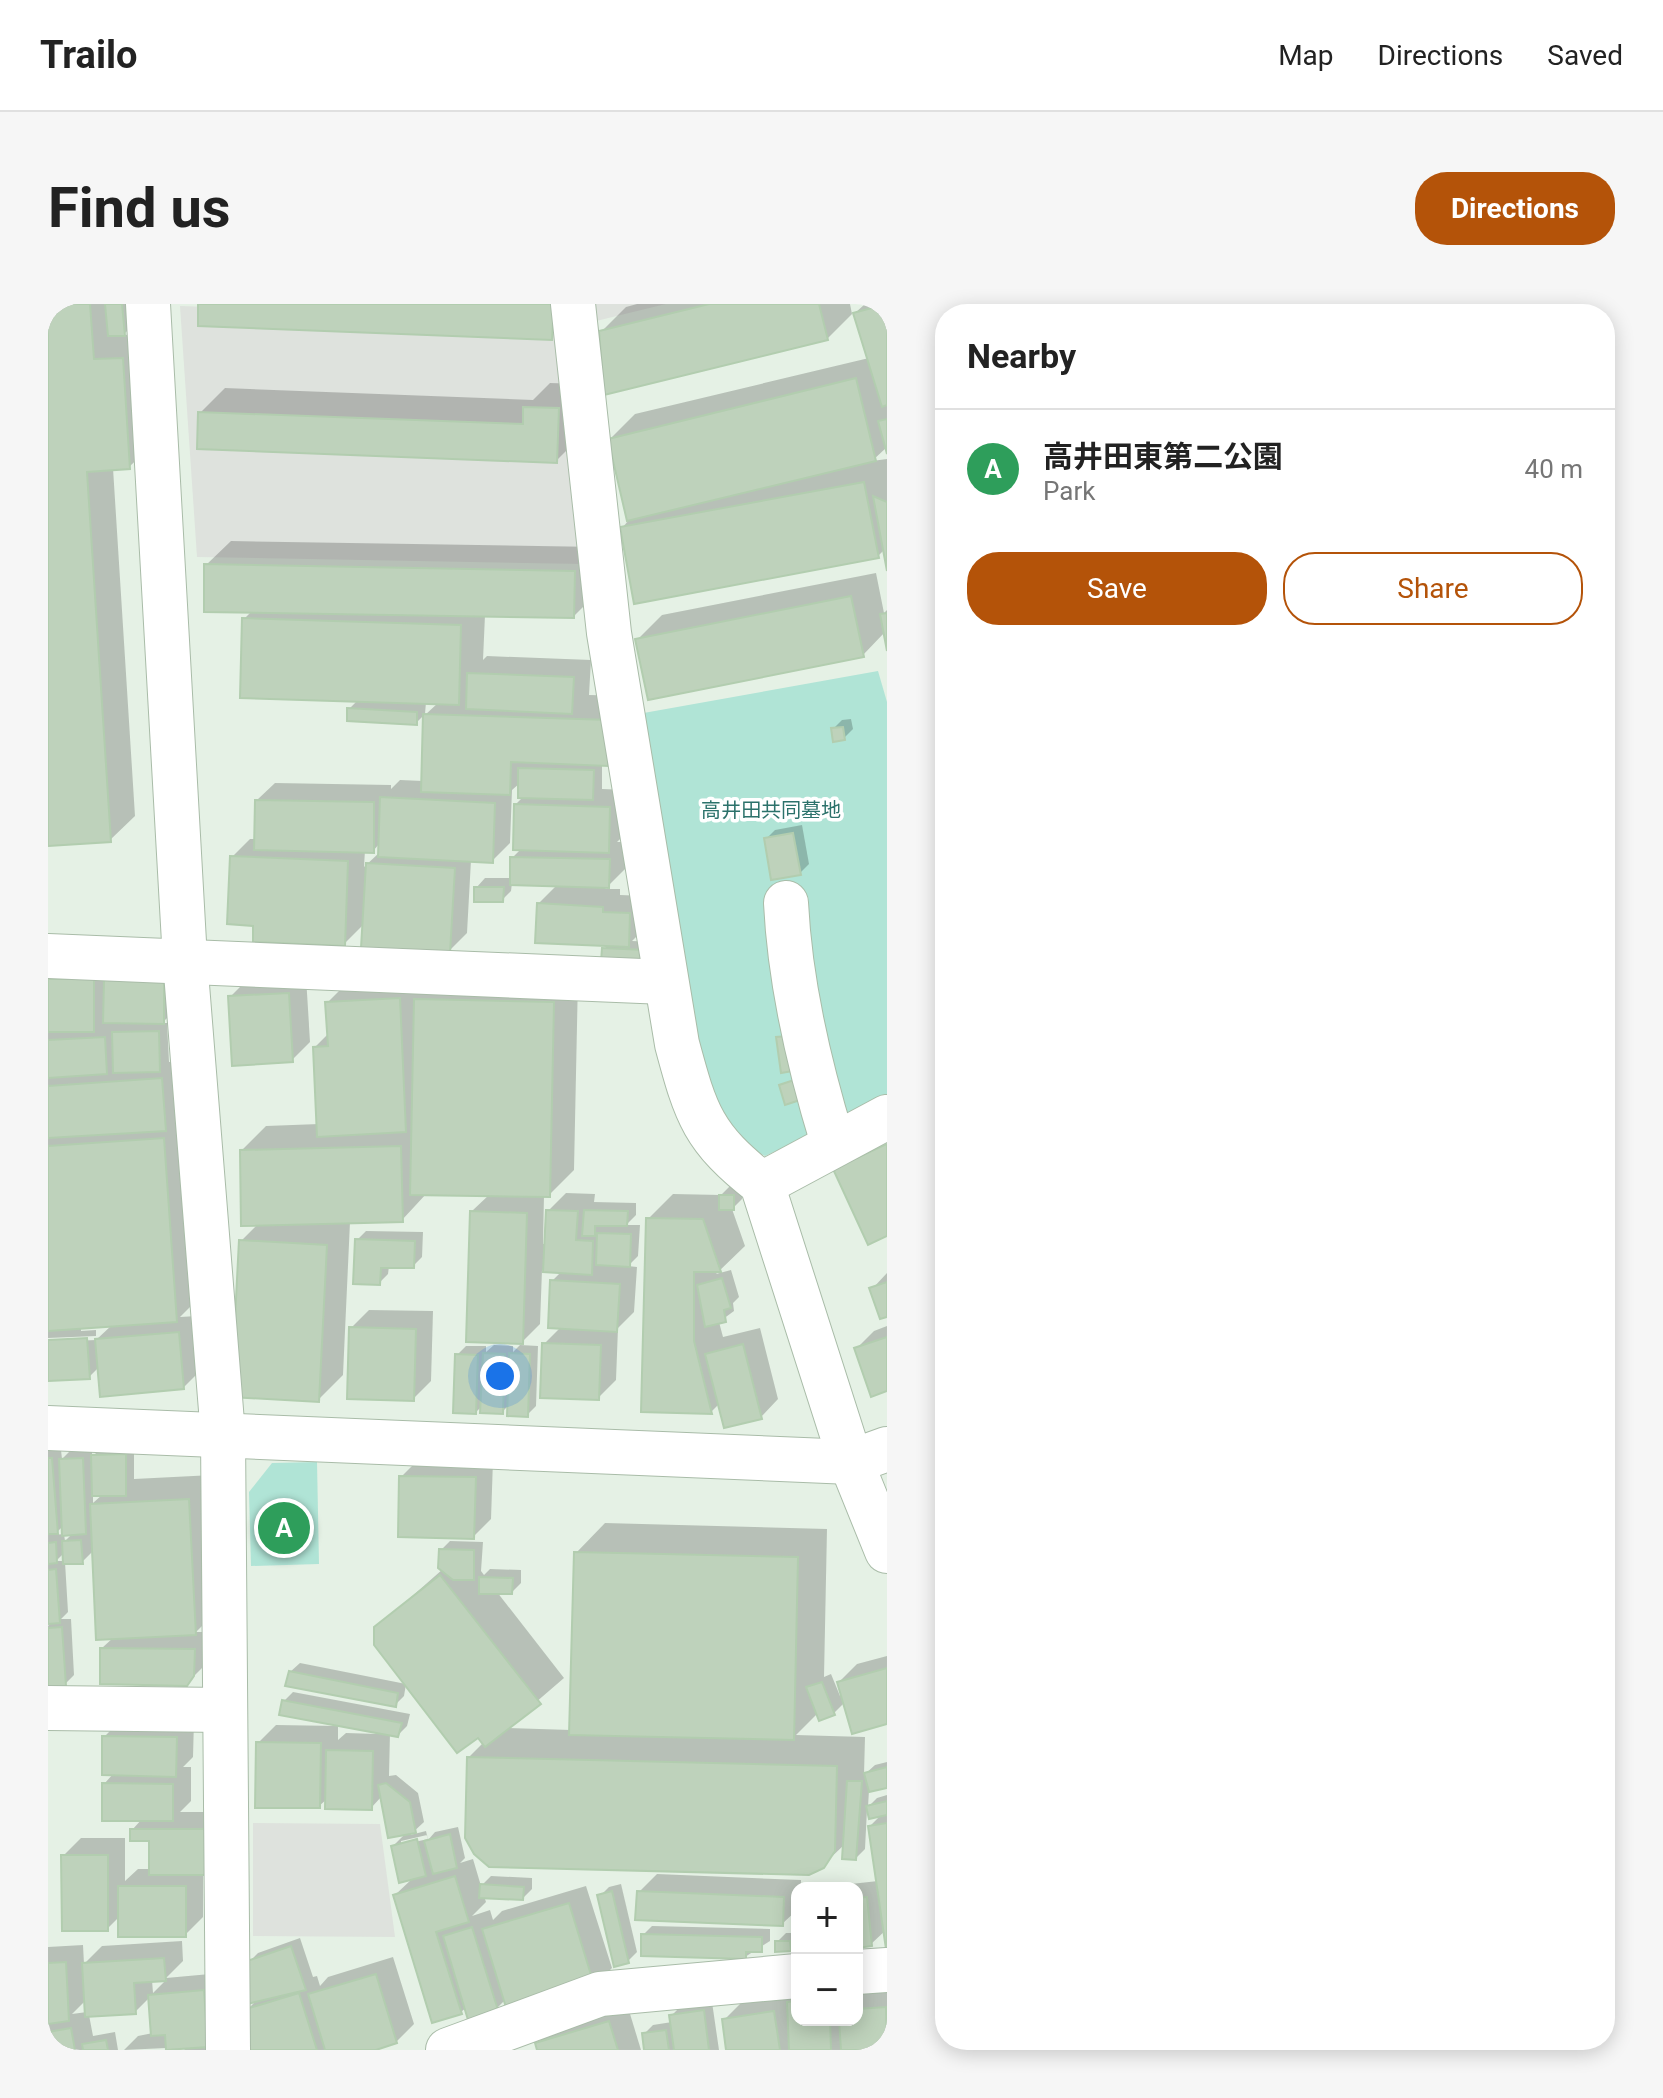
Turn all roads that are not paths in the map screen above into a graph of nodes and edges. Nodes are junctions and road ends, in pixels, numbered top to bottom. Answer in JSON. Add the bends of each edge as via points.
{"nodes":[{"id":1,"x":148,"y":304,"type":"edge"},
{"id":2,"x":573,"y":304,"type":"edge"},
{"id":3,"x":786,"y":903,"type":"dead end"},
{"id":4,"x":48,"y":956,"type":"edge"},
{"id":5,"x":185,"y":960,"type":"junction"},
{"id":6,"x":665,"y":982,"type":"junction"},
{"id":7,"x":887,"y":1117,"type":"edge"},
{"id":8,"x":833,"y":1143,"type":"junction"},
{"id":9,"x":762,"y":1184,"type":"junction"},
{"id":10,"x":48,"y":1428,"type":"edge"},
{"id":11,"x":223,"y":1435,"type":"junction"},
{"id":12,"x":869,"y":1455,"type":"edge"},
{"id":13,"x":887,"y":1551,"type":"edge"},
{"id":14,"x":48,"y":1708,"type":"edge"},
{"id":15,"x":225,"y":1710,"type":"junction"},
{"id":16,"x":887,"y":1970,"type":"edge"},
{"id":17,"x":863,"y":1972,"type":"edge"},
{"id":18,"x":791,"y":1977,"type":"edge"},
{"id":19,"x":228,"y":2050,"type":"edge"},
{"id":20,"x":448,"y":2050,"type":"edge"}],
"edges":[{"from":1,"to":5,"type":"street"},
{"from":2,"to":6,"type":"street","via":[[609,633]]},
{"from":3,"to":8,"type":"street","via":[[803,1027]]},
{"from":4,"to":5,"type":"street"},
{"from":5,"to":6,"type":"street"},
{"from":5,"to":11,"type":"street"},
{"from":6,"to":9,"type":"street","via":[[695,1110],[727,1157]]},
{"from":7,"to":8,"type":"street"},
{"from":8,"to":9,"type":"street"},
{"from":9,"to":12,"type":"street"},
{"from":10,"to":11,"type":"street"},
{"from":11,"to":12,"type":"street"},
{"from":11,"to":15,"type":"street"},
{"from":12,"to":13,"type":"street"},
{"from":14,"to":15,"type":"street"},
{"from":15,"to":19,"type":"street"},
{"from":16,"to":17,"type":"street"},
{"from":18,"to":20,"type":"street","via":[[600,1994]]}]}
